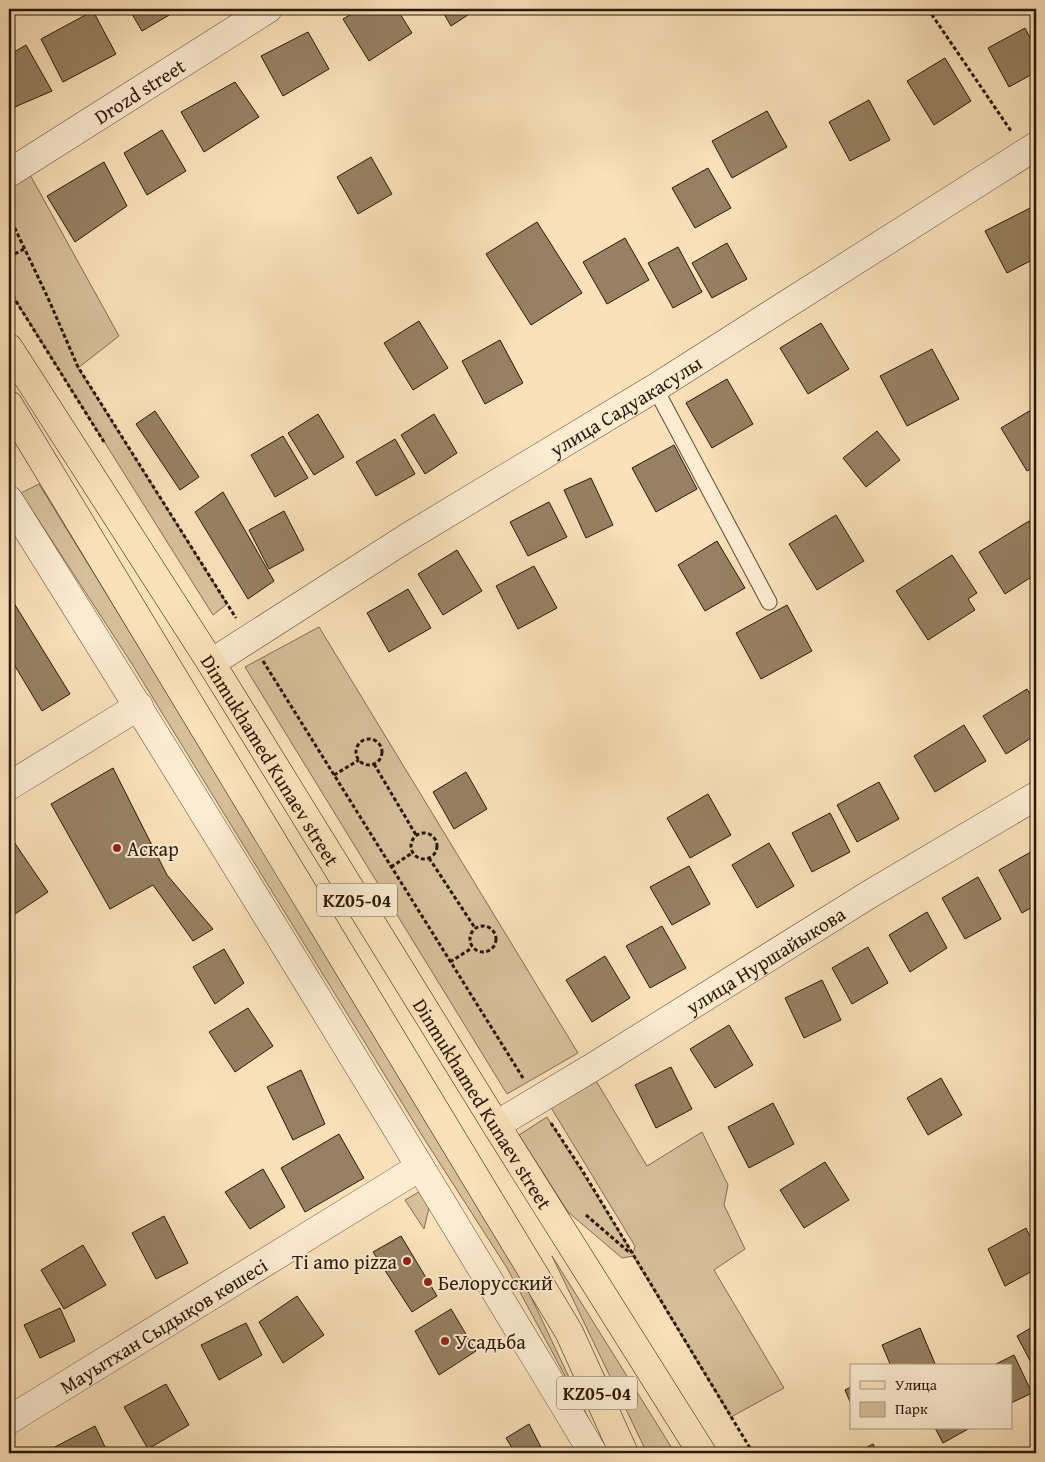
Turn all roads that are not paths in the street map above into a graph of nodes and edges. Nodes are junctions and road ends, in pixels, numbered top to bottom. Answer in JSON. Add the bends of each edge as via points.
{"nodes":[{"id":1,"x":268,"y":9,"type":"edge"},
{"id":2,"x":1033,"y":155,"type":"edge"},
{"id":3,"x":9,"y":173,"type":"edge"},
{"id":4,"x":9,"y":348,"type":"edge"},
{"id":5,"x":655,"y":388,"type":"junction"},
{"id":6,"x":9,"y":405,"type":"edge"},
{"id":7,"x":9,"y":500,"type":"edge"},
{"id":8,"x":769,"y":602,"type":"dead end"},
{"id":9,"x":210,"y":662,"type":"junction"},
{"id":10,"x":139,"y":706,"type":"junction"},
{"id":11,"x":9,"y":786,"type":"edge"},
{"id":12,"x":1036,"y":796,"type":"edge"},
{"id":13,"x":496,"y":1125,"type":"junction"},
{"id":14,"x":420,"y":1167,"type":"junction"},
{"id":15,"x":9,"y":1420,"type":"edge"},
{"id":16,"x":593,"y":1453,"type":"edge"},
{"id":17,"x":624,"y":1453,"type":"edge"},
{"id":18,"x":702,"y":1453,"type":"edge"}],
"edges":[{"from":1,"to":3,"type":"street","name":"Drozd street"},
{"from":2,"to":5,"type":"street","name":"улица Садуакасулы"},
{"from":4,"to":9,"type":"main road","name":"Dinmukhamed Kunaev street","number":"KZ05-04"},
{"from":5,"to":8,"type":"lane"},
{"from":5,"to":9,"type":"street","name":"улица Садуакасулы","via":[[400,542]]},
{"from":6,"to":17,"type":"main road","name":"Dinmukhamed Kunaev street","number":"KZ05-04","via":[[568,1332]]},
{"from":7,"to":10,"type":"street"},
{"from":9,"to":13,"type":"main road","name":"Dinmukhamed Kunaev street","number":"KZ05-04"},
{"from":10,"to":11,"type":"street"},
{"from":10,"to":14,"type":"street"},
{"from":12,"to":13,"type":"street","name":"улица Нуршайыкова","via":[[870,894]]},
{"from":13,"to":18,"type":"main road","name":"Dinmukhamed Kunaev street","number":"KZ05-04"},
{"from":14,"to":15,"type":"street","name":"Мауытхан Сыдықов көшесі"},
{"from":14,"to":16,"type":"street"}]}
